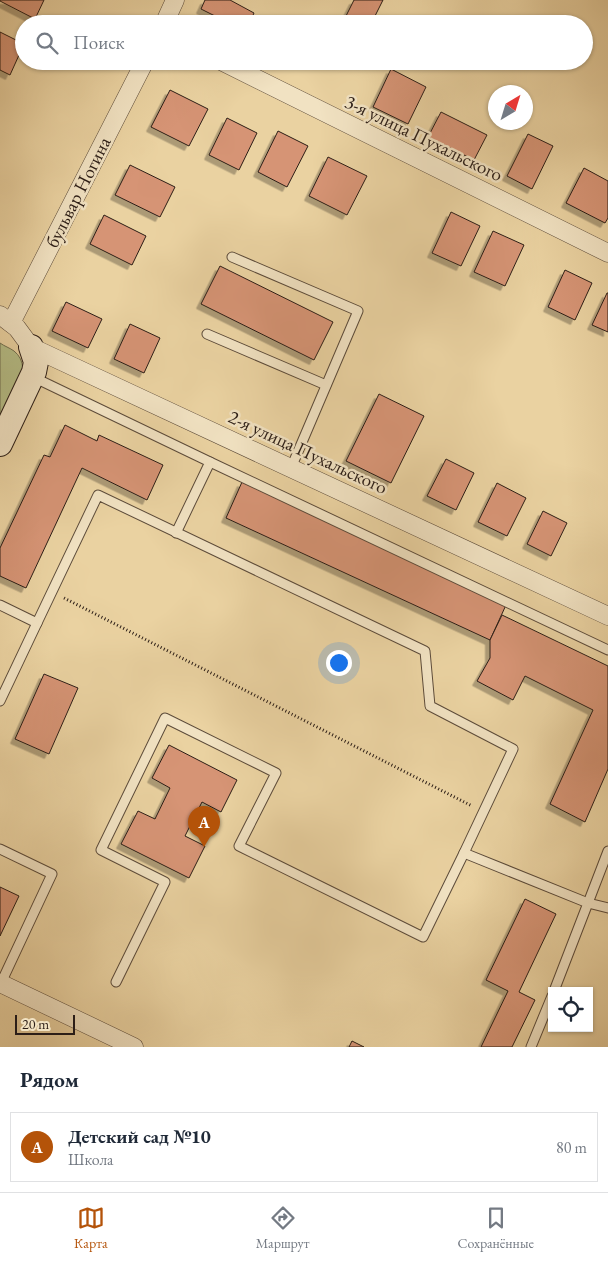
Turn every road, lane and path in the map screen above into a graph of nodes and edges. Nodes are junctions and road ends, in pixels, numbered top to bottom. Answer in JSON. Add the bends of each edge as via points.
{"nodes":[{"id":1,"x":175,"y":0,"type":"edge"},
{"id":2,"x":168,"y":15,"type":"edge"},
{"id":3,"x":140,"y":70,"type":"edge"},
{"id":4,"x":239,"y":70,"type":"edge"},
{"id":5,"x":608,"y":253,"type":"edge"},
{"id":6,"x":232,"y":256,"type":"dead end"},
{"id":7,"x":6,"y":319,"type":"edge"},
{"id":8,"x":207,"y":334,"type":"dead end"},
{"id":9,"x":31,"y":347,"type":"junction"},
{"id":10,"x":32,"y":377,"type":"junction"},
{"id":11,"x":326,"y":385,"type":"junction"},
{"id":12,"x":0,"y":444,"type":"edge"},
{"id":13,"x":210,"y":462,"type":"junction"},
{"id":14,"x":291,"y":468,"type":"junction"},
{"id":15,"x":176,"y":533,"type":"junction"},
{"id":16,"x":52,"y":592,"type":"junction"},
{"id":17,"x":0,"y":605,"type":"edge"},
{"id":18,"x":608,"y":616,"type":"edge"},
{"id":19,"x":37,"y":623,"type":"junction"},
{"id":20,"x":608,"y":650,"type":"edge"},
{"id":21,"x":0,"y":701,"type":"edge"},
{"id":22,"x":484,"y":812,"type":"junction"},
{"id":23,"x":0,"y":849,"type":"edge"},
{"id":24,"x":608,"y":851,"type":"edge"},
{"id":25,"x":464,"y":854,"type":"junction"},
{"id":26,"x":588,"y":904,"type":"junction"},
{"id":27,"x":608,"y":908,"type":"edge"},
{"id":28,"x":116,"y":982,"type":"dead end"},
{"id":29,"x":0,"y":983,"type":"edge"},
{"id":30,"x":556,"y":987,"type":"edge"},
{"id":31,"x":548,"y":1006,"type":"edge"},
{"id":32,"x":134,"y":1047,"type":"edge"},
{"id":33,"x":531,"y":1047,"type":"edge"}],
"edges":[{"from":1,"to":2,"type":"street"},
{"from":3,"to":7,"type":"street","name":"бульвар Ногина"},
{"from":4,"to":5,"type":"street","name":"3-я улица Пухальского"},
{"from":6,"to":11,"type":"lane","via":[[358,311]]},
{"from":7,"to":9,"type":"street","name":"2-я улица Пухальского"},
{"from":8,"to":11,"type":"lane"},
{"from":9,"to":10,"type":"street","via":[[36,362]]},
{"from":9,"to":14,"type":"street","name":"2-я улица Пухальского"},
{"from":10,"to":12,"type":"street"},
{"from":10,"to":13,"type":"lane"},
{"from":11,"to":14,"type":"lane"},
{"from":13,"to":15,"type":"lane"},
{"from":13,"to":20,"type":"lane"},
{"from":14,"to":18,"type":"street","name":"2-я улица Пухальского"},
{"from":15,"to":16,"type":"lane","via":[[98,495]]},
{"from":15,"to":22,"type":"lane","via":[[425,651],[430,706],[513,749]]},
{"from":16,"to":19,"type":"lane"},
{"from":16,"to":22,"type":"path"},
{"from":17,"to":19,"type":"lane"},
{"from":19,"to":21,"type":"lane"},
{"from":22,"to":25,"type":"lane"},
{"from":23,"to":29,"type":"lane","via":[[52,874]]},
{"from":24,"to":26,"type":"lane"},
{"from":25,"to":26,"type":"lane"},
{"from":25,"to":28,"type":"lane","via":[[423,937],[240,846],[276,773],[165,718],[100,850],[165,882]]},
{"from":26,"to":27,"type":"lane"},
{"from":26,"to":30,"type":"lane"},
{"from":29,"to":32,"type":"street"},
{"from":31,"to":33,"type":"lane"}]}
